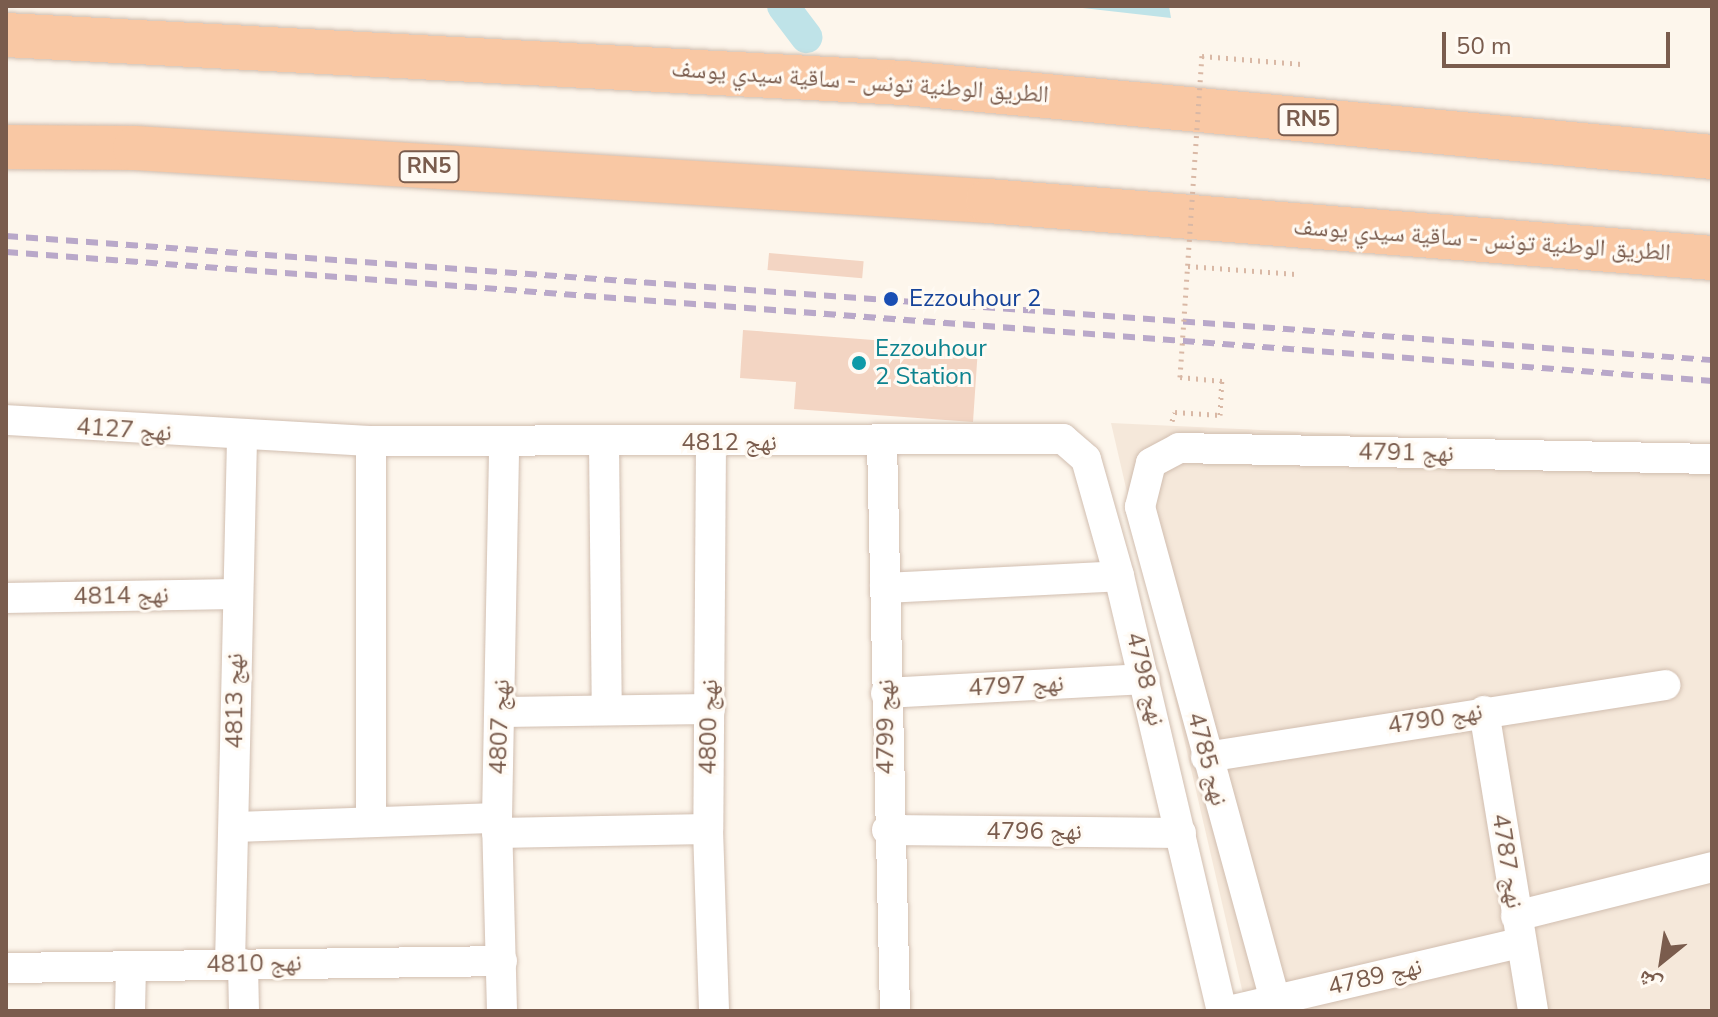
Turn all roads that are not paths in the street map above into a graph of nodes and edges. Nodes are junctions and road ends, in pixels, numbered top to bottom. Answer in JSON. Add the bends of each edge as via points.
{"nodes":[{"id":1,"x":6,"y":35,"type":"edge"},
{"id":2,"x":6,"y":147,"type":"edge"},
{"id":3,"x":1712,"y":157,"type":"edge"},
{"id":4,"x":1712,"y":258,"type":"edge"},
{"id":5,"x":6,"y":420,"type":"edge"},
{"id":6,"x":242,"y":439,"type":"junction"},
{"id":7,"x":371,"y":441,"type":"junction"},
{"id":8,"x":504,"y":443,"type":"junction"},
{"id":9,"x":604,"y":443,"type":"junction"},
{"id":10,"x":711,"y":443,"type":"junction"},
{"id":11,"x":882,"y":443,"type":"junction"},
{"id":12,"x":1712,"y":459,"type":"edge"},
{"id":13,"x":1140,"y":507,"type":"joint"},
{"id":14,"x":1119,"y":576,"type":"junction"},
{"id":15,"x":885,"y":588,"type":"junction"},
{"id":16,"x":235,"y":594,"type":"junction"},
{"id":17,"x":6,"y":598,"type":"edge"},
{"id":18,"x":1145,"y":679,"type":"junction"},
{"id":19,"x":1665,"y":685,"type":"dead end"},
{"id":20,"x":886,"y":693,"type":"junction"},
{"id":21,"x":607,"y":709,"type":"junction"},
{"id":22,"x":710,"y":709,"type":"junction"},
{"id":23,"x":1484,"y":711,"type":"junction"},
{"id":24,"x":501,"y":712,"type":"junction"},
{"id":25,"x":1206,"y":757,"type":"junction"},
{"id":26,"x":371,"y":822,"type":"junction"},
{"id":27,"x":497,"y":826,"type":"junction"},
{"id":28,"x":236,"y":827,"type":"junction"},
{"id":29,"x":708,"y":829,"type":"junction"},
{"id":30,"x":887,"y":830,"type":"junction"},
{"id":31,"x":1181,"y":833,"type":"junction"},
{"id":32,"x":1712,"y":867,"type":"edge"},
{"id":33,"x":1518,"y":930,"type":"junction"},
{"id":34,"x":502,"y":961,"type":"junction"},
{"id":35,"x":236,"y":964,"type":"junction"},
{"id":36,"x":131,"y":967,"type":"junction"},
{"id":37,"x":6,"y":968,"type":"edge"},
{"id":38,"x":1276,"y":1006,"type":"edge"},
{"id":39,"x":130,"y":1011,"type":"edge"},
{"id":40,"x":244,"y":1011,"type":"edge"},
{"id":41,"x":502,"y":1011,"type":"edge"},
{"id":42,"x":714,"y":1011,"type":"edge"},
{"id":43,"x":895,"y":1011,"type":"edge"},
{"id":44,"x":1222,"y":1011,"type":"edge"},
{"id":45,"x":1229,"y":1011,"type":"edge"},
{"id":46,"x":1533,"y":1011,"type":"edge"}],
"edges":[{"from":1,"to":3,"type":"highway","name":"الطريق الوطنية تونس - ساقية سيدي يوسف","number":"RN5","via":[[904,83]]},
{"from":2,"to":4,"type":"highway","name":"الطريق الوطنية تونس - ساقية سيدي يوسف","number":"RN5","via":[[135,148],[988,201]]},
{"from":5,"to":6,"type":"street","name":"نهج 4127"},
{"from":6,"to":7,"type":"street","name":"نهج 4812"},
{"from":6,"to":16,"type":"street","name":"نهج 4813"},
{"from":7,"to":8,"type":"street","name":"نهج 4812"},
{"from":7,"to":26,"type":"street"},
{"from":8,"to":9,"type":"street","name":"نهج 4812"},
{"from":8,"to":24,"type":"street","name":"نهج 4807"},
{"from":9,"to":10,"type":"street","name":"نهج 4812"},
{"from":9,"to":21,"type":"street"},
{"from":10,"to":11,"type":"street","name":"نهج 4812"},
{"from":10,"to":22,"type":"street","name":"نهج 4800"},
{"from":11,"to":14,"type":"street","name":"نهج 4812","via":[[1071,441],[1086,459]]},
{"from":11,"to":15,"type":"street","name":"نهج 4799"},
{"from":12,"to":13,"type":"street","name":"نهج 4791","via":[[1179,448],[1151,463]]},
{"from":13,"to":25,"type":"street","name":"نهج 4785"},
{"from":14,"to":15,"type":"street"},
{"from":14,"to":18,"type":"street","name":"نهج 4798"},
{"from":15,"to":20,"type":"street","name":"نهج 4799"},
{"from":16,"to":17,"type":"street","name":"نهج 4814"},
{"from":16,"to":28,"type":"street","name":"نهج 4813"},
{"from":18,"to":20,"type":"street","name":"نهج 4797"},
{"from":18,"to":31,"type":"street","name":"نهج 4798"},
{"from":19,"to":23,"type":"street","name":"نهج 4790"},
{"from":20,"to":30,"type":"street","name":"نهج 4799"},
{"from":21,"to":22,"type":"street"},
{"from":21,"to":24,"type":"street"},
{"from":22,"to":29,"type":"street","name":"نهج 4800"},
{"from":23,"to":25,"type":"street","name":"نهج 4790"},
{"from":23,"to":33,"type":"street","name":"نهج 4787"},
{"from":24,"to":27,"type":"street","name":"نهج 4807"},
{"from":25,"to":38,"type":"street","name":"نهج 4785"},
{"from":26,"to":27,"type":"street"},
{"from":26,"to":28,"type":"street"},
{"from":27,"to":29,"type":"street"},
{"from":27,"to":34,"type":"street","name":"نهج 4807"},
{"from":28,"to":35,"type":"street","name":"نهج 4813"},
{"from":29,"to":42,"type":"street","name":"نهج 4800"},
{"from":30,"to":31,"type":"street","name":"نهج 4796"},
{"from":30,"to":43,"type":"street","name":"نهج 4799"},
{"from":31,"to":44,"type":"street","name":"نهج 4798"},
{"from":32,"to":33,"type":"street","name":"نهج 4789"},
{"from":33,"to":38,"type":"street","name":"نهج 4789"},
{"from":33,"to":46,"type":"street","name":"نهج 4787"},
{"from":34,"to":35,"type":"street","name":"نهج 4810"},
{"from":34,"to":41,"type":"street","name":"نهج 4807"},
{"from":35,"to":36,"type":"street","name":"نهج 4810"},
{"from":35,"to":40,"type":"street","name":"نهج 4813"},
{"from":36,"to":37,"type":"street","name":"نهج 4810"},
{"from":36,"to":39,"type":"street"},
{"from":38,"to":45,"type":"street","name":"نهج 4789"}]}
